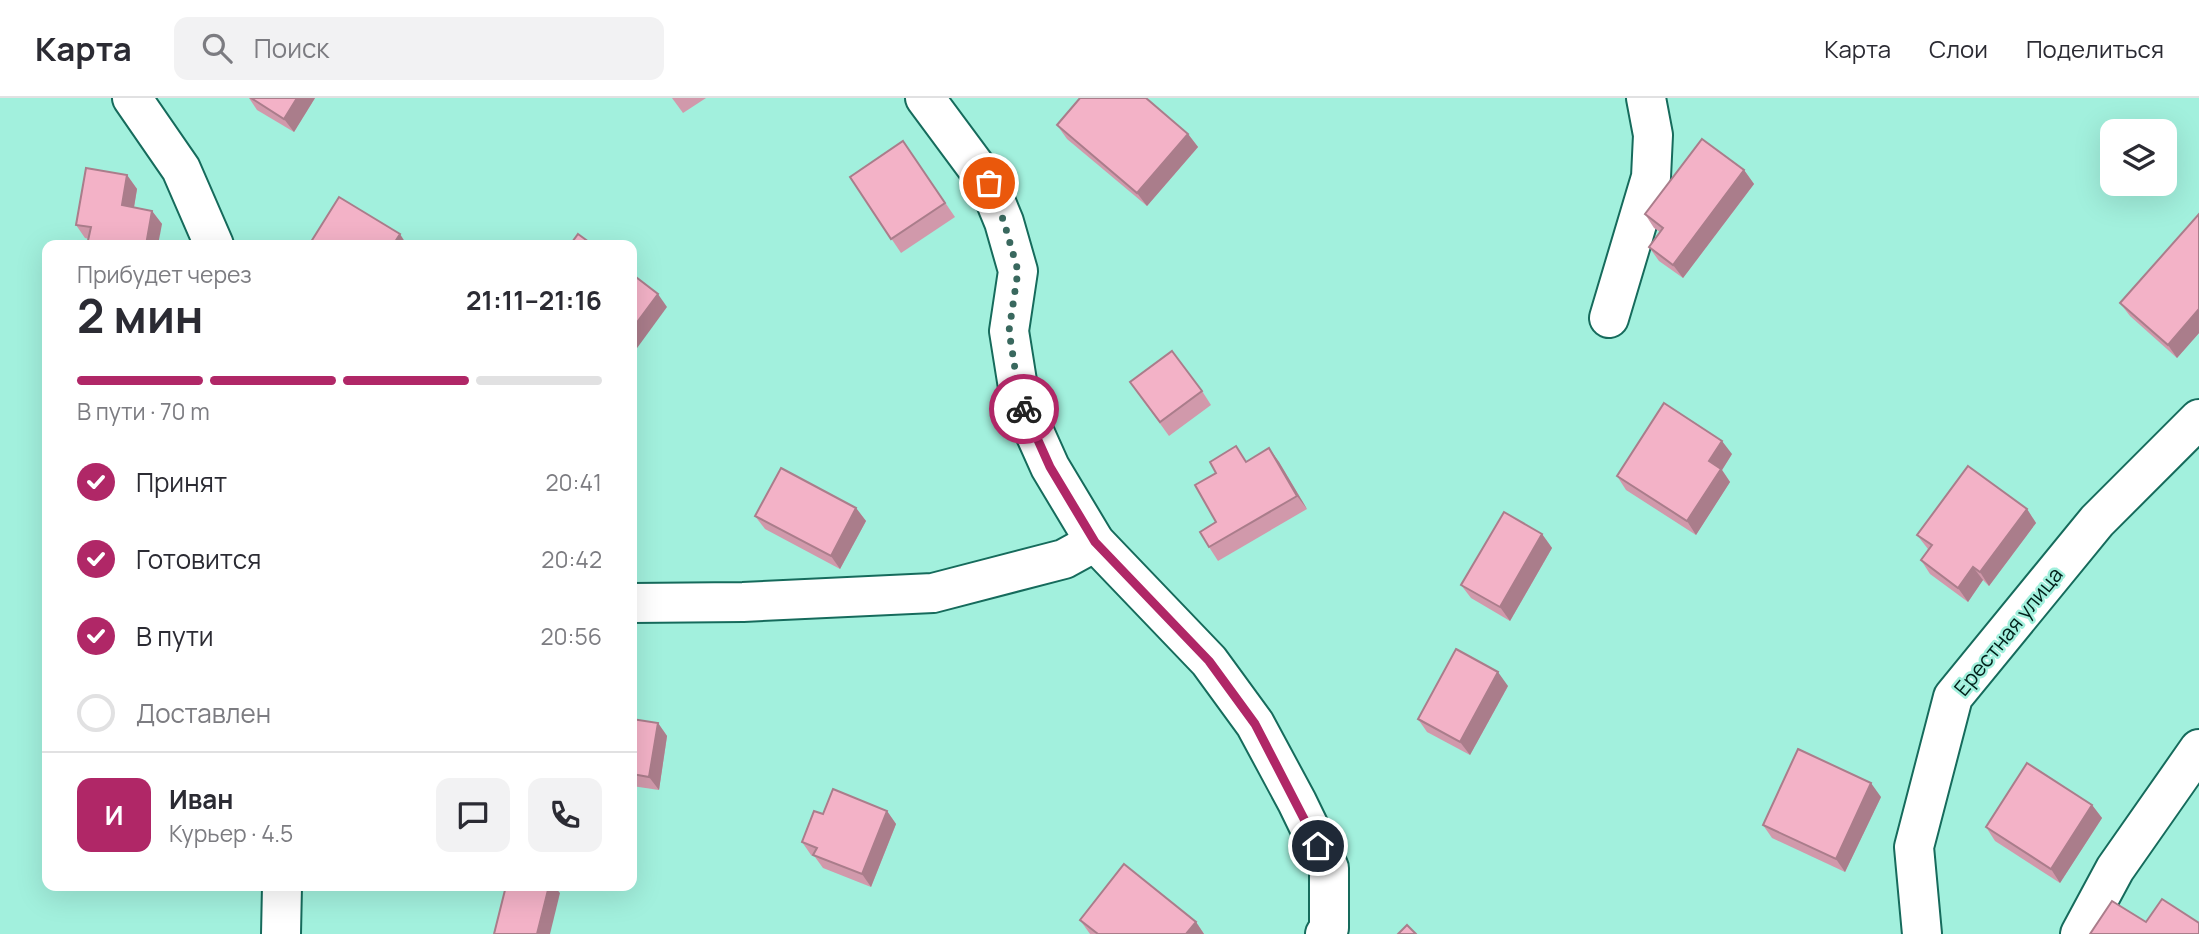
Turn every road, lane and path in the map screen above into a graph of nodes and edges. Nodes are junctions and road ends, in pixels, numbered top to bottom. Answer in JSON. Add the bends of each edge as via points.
{"nodes":[{"id":1,"x":132,"y":98,"type":"edge"},
{"id":2,"x":925,"y":98,"type":"edge"},
{"id":3,"x":1646,"y":98,"type":"edge"},
{"id":4,"x":212,"y":240,"type":"edge"},
{"id":5,"x":1609,"y":318,"type":"dead end"},
{"id":6,"x":2199,"y":419,"type":"edge"},
{"id":7,"x":1095,"y":542,"type":"junction"},
{"id":8,"x":637,"y":603,"type":"edge"},
{"id":9,"x":2199,"y":749,"type":"edge"},
{"id":10,"x":282,"y":891,"type":"edge"},
{"id":11,"x":281,"y":934,"type":"edge"},
{"id":12,"x":1325,"y":934,"type":"edge"},
{"id":13,"x":1922,"y":934,"type":"edge"},
{"id":14,"x":2080,"y":934,"type":"edge"}],
"edges":[{"from":1,"to":4,"type":"street","via":[[181,169]]},
{"from":2,"to":7,"type":"street","via":[[989,183],[1004,222],[1018,271],[1009,331],[1020,400],[1050,467]]},
{"from":3,"to":5,"type":"street","via":[[1653,135],[1651,177]]},
{"from":6,"to":13,"type":"street","name":"Ерестная улица","via":[[2097,521],[1953,697],[1914,847]]},
{"from":7,"to":8,"type":"street","via":[[1064,559],[933,593]]},
{"from":7,"to":12,"type":"street","via":[[1209,661],[1255,724],[1329,868],[1329,928]]},
{"from":9,"to":14,"type":"street","via":[[2115,869]]},
{"from":10,"to":11,"type":"street"}]}
